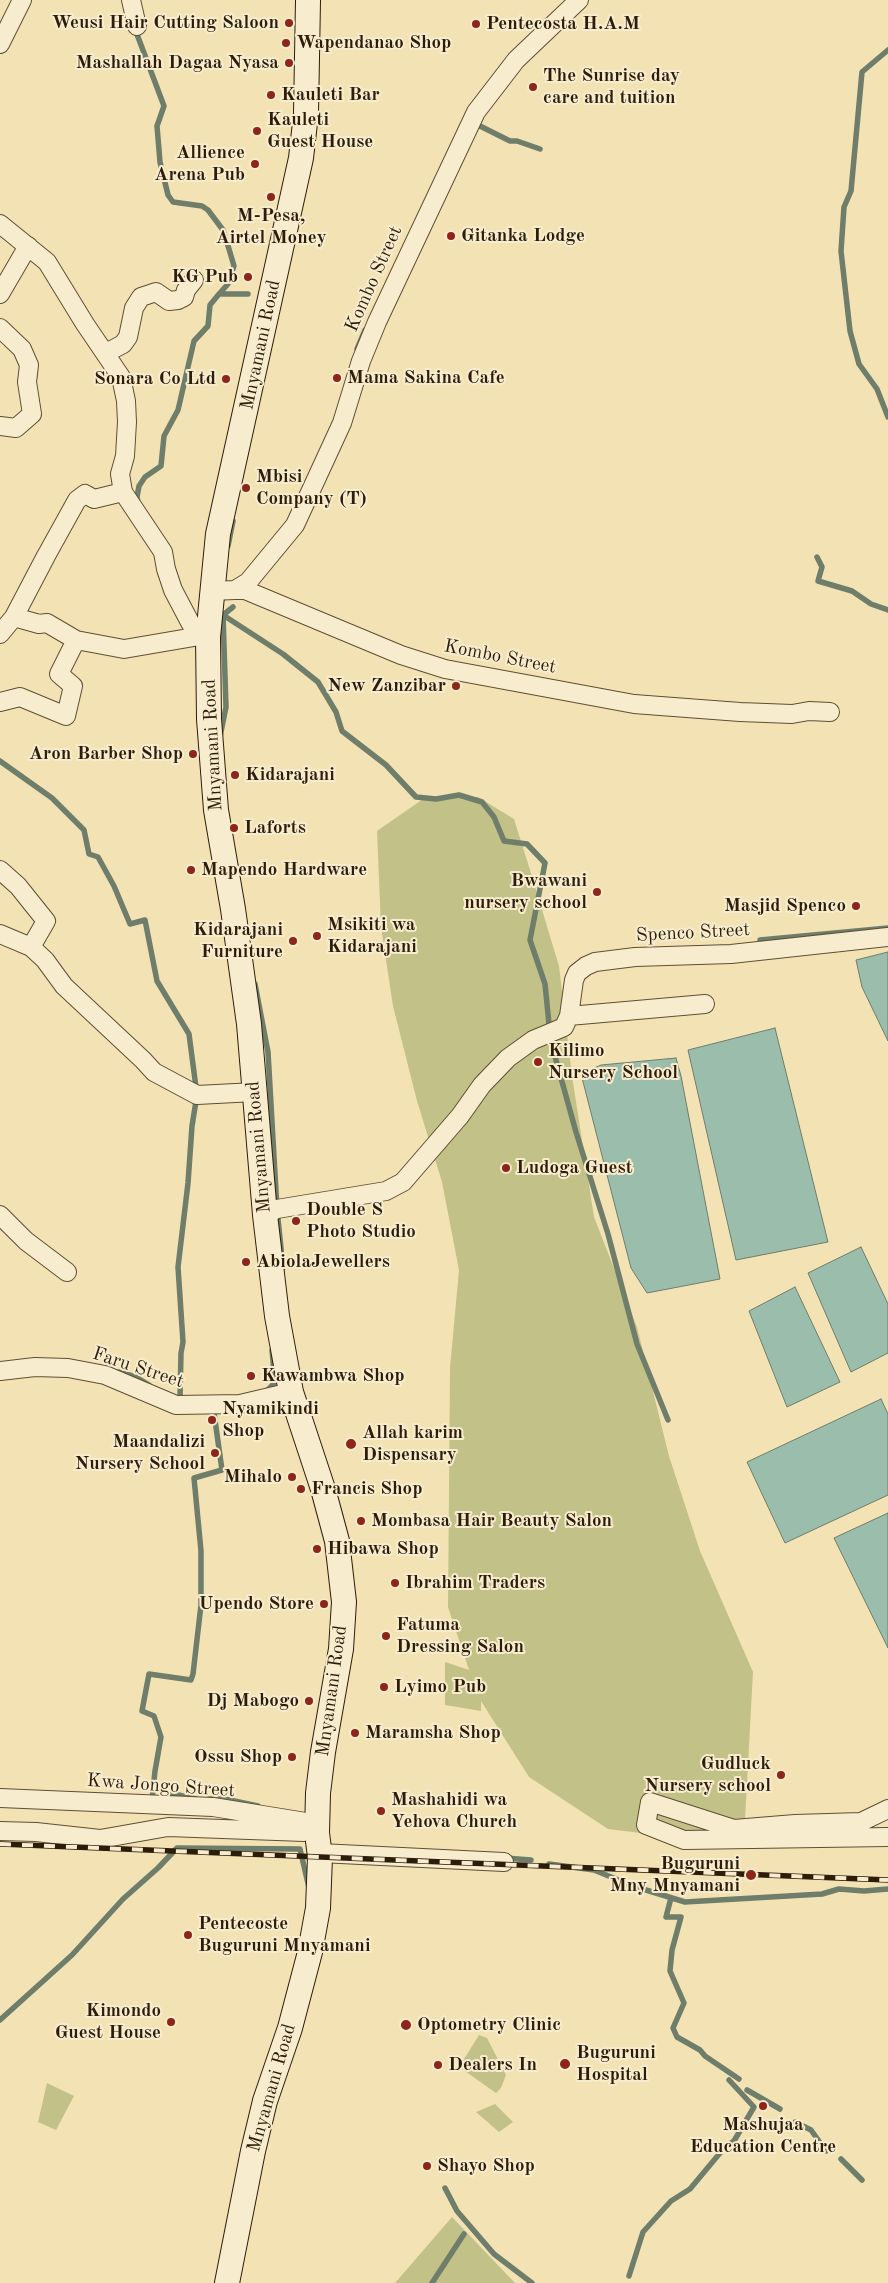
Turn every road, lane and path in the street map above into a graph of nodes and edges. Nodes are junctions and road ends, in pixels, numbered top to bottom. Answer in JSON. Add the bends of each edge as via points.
{"nodes":[{"id":1,"x":22,"y":0,"type":"edge"},
{"id":2,"x":131,"y":0,"type":"edge"},
{"id":3,"x":308,"y":0,"type":"edge"},
{"id":4,"x":579,"y":0,"type":"edge"},
{"id":5,"x":137,"y":26,"type":"dead end"},
{"id":6,"x":0,"y":44,"type":"edge"},
{"id":7,"x":0,"y":224,"type":"edge"},
{"id":8,"x":28,"y":246,"type":"junction"},
{"id":9,"x":194,"y":280,"type":"dead end"},
{"id":10,"x":0,"y":294,"type":"edge"},
{"id":11,"x":0,"y":328,"type":"edge"},
{"id":12,"x":106,"y":353,"type":"junction"},
{"id":13,"x":0,"y":426,"type":"edge"},
{"id":14,"x":123,"y":492,"type":"junction"},
{"id":15,"x":235,"y":590,"type":"junction"},
{"id":16,"x":211,"y":591,"type":"junction"},
{"id":17,"x":14,"y":617,"type":"junction"},
{"id":18,"x":0,"y":634,"type":"edge"},
{"id":19,"x":204,"y":636,"type":"junction"},
{"id":20,"x":76,"y":640,"type":"junction"},
{"id":21,"x":0,"y":702,"type":"edge"},
{"id":22,"x":830,"y":712,"type":"dead end"},
{"id":23,"x":0,"y":870,"type":"edge"},
{"id":24,"x":0,"y":934,"type":"edge"},
{"id":25,"x":888,"y":936,"type":"edge"},
{"id":26,"x":31,"y":946,"type":"junction"},
{"id":27,"x":705,"y":1004,"type":"dead end"},
{"id":28,"x":569,"y":1016,"type":"junction"},
{"id":29,"x":255,"y":1092,"type":"junction"},
{"id":30,"x":0,"y":1214,"type":"edge"},
{"id":31,"x":265,"y":1215,"type":"junction"},
{"id":32,"x":67,"y":1272,"type":"dead end"},
{"id":33,"x":0,"y":1371,"type":"edge"},
{"id":34,"x":291,"y":1392,"type":"junction"},
{"id":35,"x":0,"y":1798,"type":"edge"},
{"id":36,"x":888,"y":1809,"type":"edge"},
{"id":37,"x":0,"y":1830,"type":"edge"},
{"id":38,"x":318,"y":1837,"type":"junction"},
{"id":39,"x":888,"y":1837,"type":"edge"},
{"id":40,"x":504,"y":1862,"type":"dead end"},
{"id":41,"x":228,"y":2283,"type":"edge"}],
"edges":[{"from":1,"to":6,"type":"street"},
{"from":2,"to":5,"type":"street"},
{"from":3,"to":16,"type":"street","name":"Mnyamani Road","via":[[306,114],[301,158],[218,534]]},
{"from":4,"to":15,"type":"street","name":"Kombo Street","via":[[516,60],[476,112],[377,322],[342,423],[295,525],[248,582]]},
{"from":7,"to":8,"type":"street"},
{"from":8,"to":10,"type":"street"},
{"from":8,"to":12,"type":"street","via":[[47,262]]},
{"from":9,"to":12,"type":"street","via":[[184,297],[178,300],[169,301],[156,292],[141,297],[134,308],[128,338]]},
{"from":11,"to":13,"type":"street","via":[[22,349],[29,365],[27,382],[32,414],[16,428]]},
{"from":12,"to":14,"type":"street","via":[[121,377],[126,402],[125,456],[120,474]]},
{"from":14,"to":17,"type":"street","via":[[94,499],[85,494],[77,500]]},
{"from":14,"to":19,"type":"street","via":[[163,552],[173,590],[193,628]]},
{"from":15,"to":16,"type":"street","name":"Kombo Street"},
{"from":15,"to":22,"type":"street","name":"Kombo Street","via":[[246,590],[433,666],[634,704],[740,712]]},
{"from":16,"to":19,"type":"street","name":"Mnyamani Road"},
{"from":17,"to":18,"type":"street"},
{"from":17,"to":20,"type":"street","via":[[47,623]]},
{"from":19,"to":20,"type":"street","via":[[124,648]]},
{"from":19,"to":29,"type":"street","name":"Mnyamani Road","via":[[216,810],[249,1024]]},
{"from":20,"to":21,"type":"street","via":[[59,674],[73,686],[66,716],[20,697]]},
{"from":23,"to":26,"type":"street","via":[[18,886],[46,921]]},
{"from":24,"to":26,"type":"street"},
{"from":25,"to":28,"type":"street","name":"Spenco Street","via":[[731,954],[635,957],[595,962],[577,973]]},
{"from":26,"to":29,"type":"street","via":[[64,986],[154,1072],[197,1096]]},
{"from":27,"to":28,"type":"street"},
{"from":28,"to":31,"type":"street","via":[[564,1027],[533,1040],[508,1058],[403,1182],[386,1191],[277,1209]]},
{"from":29,"to":31,"type":"street","name":"Mnyamani Road"},
{"from":30,"to":32,"type":"street","via":[[26,1240]]},
{"from":31,"to":34,"type":"street","name":"Mnyamani Road","via":[[277,1316]]},
{"from":33,"to":34,"type":"street","name":"Faru Street","via":[[68,1368],[105,1375],[176,1405],[240,1404]]},
{"from":34,"to":38,"type":"street","name":"Mnyamani Road","via":[[337,1541],[344,1592],[341,1649],[322,1752]]},
{"from":35,"to":38,"type":"street","name":"Kwa Jongo Street","via":[[213,1807]]},
{"from":36,"to":39,"type":"street","via":[[862,1822],[734,1829],[650,1802],[646,1825],[684,1840]]},
{"from":37,"to":38,"type":"street","name":"Kwa Jongo Street","via":[[100,1839],[168,1827]]},
{"from":38,"to":40,"type":"street"},
{"from":38,"to":41,"type":"street","name":"Mnyamani Road","via":[[318,1908],[310,1952],[290,2028],[265,2101]]}]}
